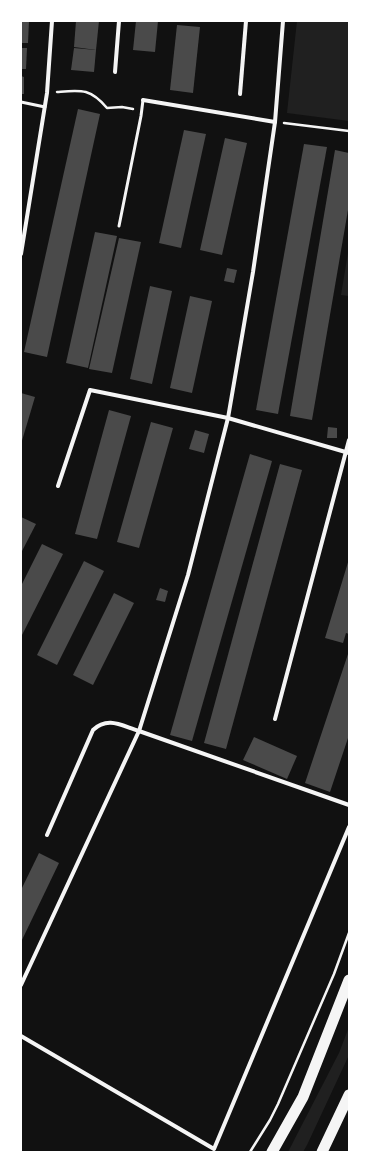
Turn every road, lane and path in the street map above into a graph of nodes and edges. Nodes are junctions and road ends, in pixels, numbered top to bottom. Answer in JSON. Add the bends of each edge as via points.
{"nodes":[{"id":1,"x":52,"y":21,"type":"edge"},
{"id":2,"x":119,"y":21,"type":"edge"},
{"id":3,"x":246,"y":21,"type":"edge"},
{"id":4,"x":283,"y":21,"type":"edge"},
{"id":5,"x":115,"y":72,"type":"dead end"},
{"id":6,"x":47,"y":93,"type":"junction"},
{"id":7,"x":240,"y":94,"type":"dead end"},
{"id":8,"x":143,"y":100,"type":"joint"},
{"id":9,"x":21,"y":102,"type":"edge"},
{"id":10,"x":45,"y":107,"type":"junction"},
{"id":11,"x":142,"y":111,"type":"junction"},
{"id":12,"x":275,"y":122,"type":"junction"},
{"id":13,"x":349,"y":131,"type":"edge"},
{"id":14,"x":119,"y":226,"type":"dead end"},
{"id":15,"x":21,"y":254,"type":"edge"},
{"id":16,"x":228,"y":418,"type":"junction"},
{"id":17,"x":349,"y":440,"type":"edge"},
{"id":18,"x":347,"y":453,"type":"edge"},
{"id":19,"x":58,"y":486,"type":"dead end"},
{"id":20,"x":275,"y":719,"type":"dead end"},
{"id":21,"x":139,"y":731,"type":"junction"},
{"id":22,"x":349,"y":805,"type":"edge"},
{"id":23,"x":349,"y":827,"type":"edge"},
{"id":24,"x":47,"y":835,"type":"dead end"},
{"id":25,"x":349,"y":933,"type":"edge"},
{"id":26,"x":349,"y":980,"type":"edge"},
{"id":27,"x":21,"y":985,"type":"edge"},
{"id":28,"x":21,"y":1036,"type":"edge"},
{"id":29,"x":349,"y":1095,"type":"edge"},
{"id":30,"x":250,"y":1152,"type":"edge"},
{"id":31,"x":272,"y":1152,"type":"edge"},
{"id":32,"x":322,"y":1152,"type":"edge"}],
"edges":[{"from":1,"to":6,"type":"street"},
{"from":2,"to":5,"type":"street"},
{"from":3,"to":7,"type":"street"},
{"from":4,"to":12,"type":"street"},
{"from":6,"to":10,"type":"street"},
{"from":6,"to":11,"type":"path","via":[[77,90],[93,94],[107,108],[122,107]]},
{"from":8,"to":11,"type":"lane"},
{"from":8,"to":12,"type":"street"},
{"from":9,"to":10,"type":"lane"},
{"from":10,"to":15,"type":"street"},
{"from":11,"to":14,"type":"lane"},
{"from":12,"to":13,"type":"path"},
{"from":12,"to":16,"type":"street"},
{"from":16,"to":18,"type":"street"},
{"from":16,"to":19,"type":"street","via":[[90,390]]},
{"from":16,"to":21,"type":"street","via":[[188,575]]},
{"from":17,"to":18,"type":"street"},
{"from":18,"to":20,"type":"street"},
{"from":21,"to":22,"type":"street"},
{"from":21,"to":24,"type":"street","via":[[112,722],[102,724],[93,730]]},
{"from":21,"to":27,"type":"street"},
{"from":23,"to":28,"type":"street","via":[[214,1149]]},
{"from":25,"to":30,"type":"path","via":[[278,1104]]},
{"from":26,"to":31,"type":"highway","via":[[303,1097]]},
{"from":29,"to":32,"type":"highway"}]}
